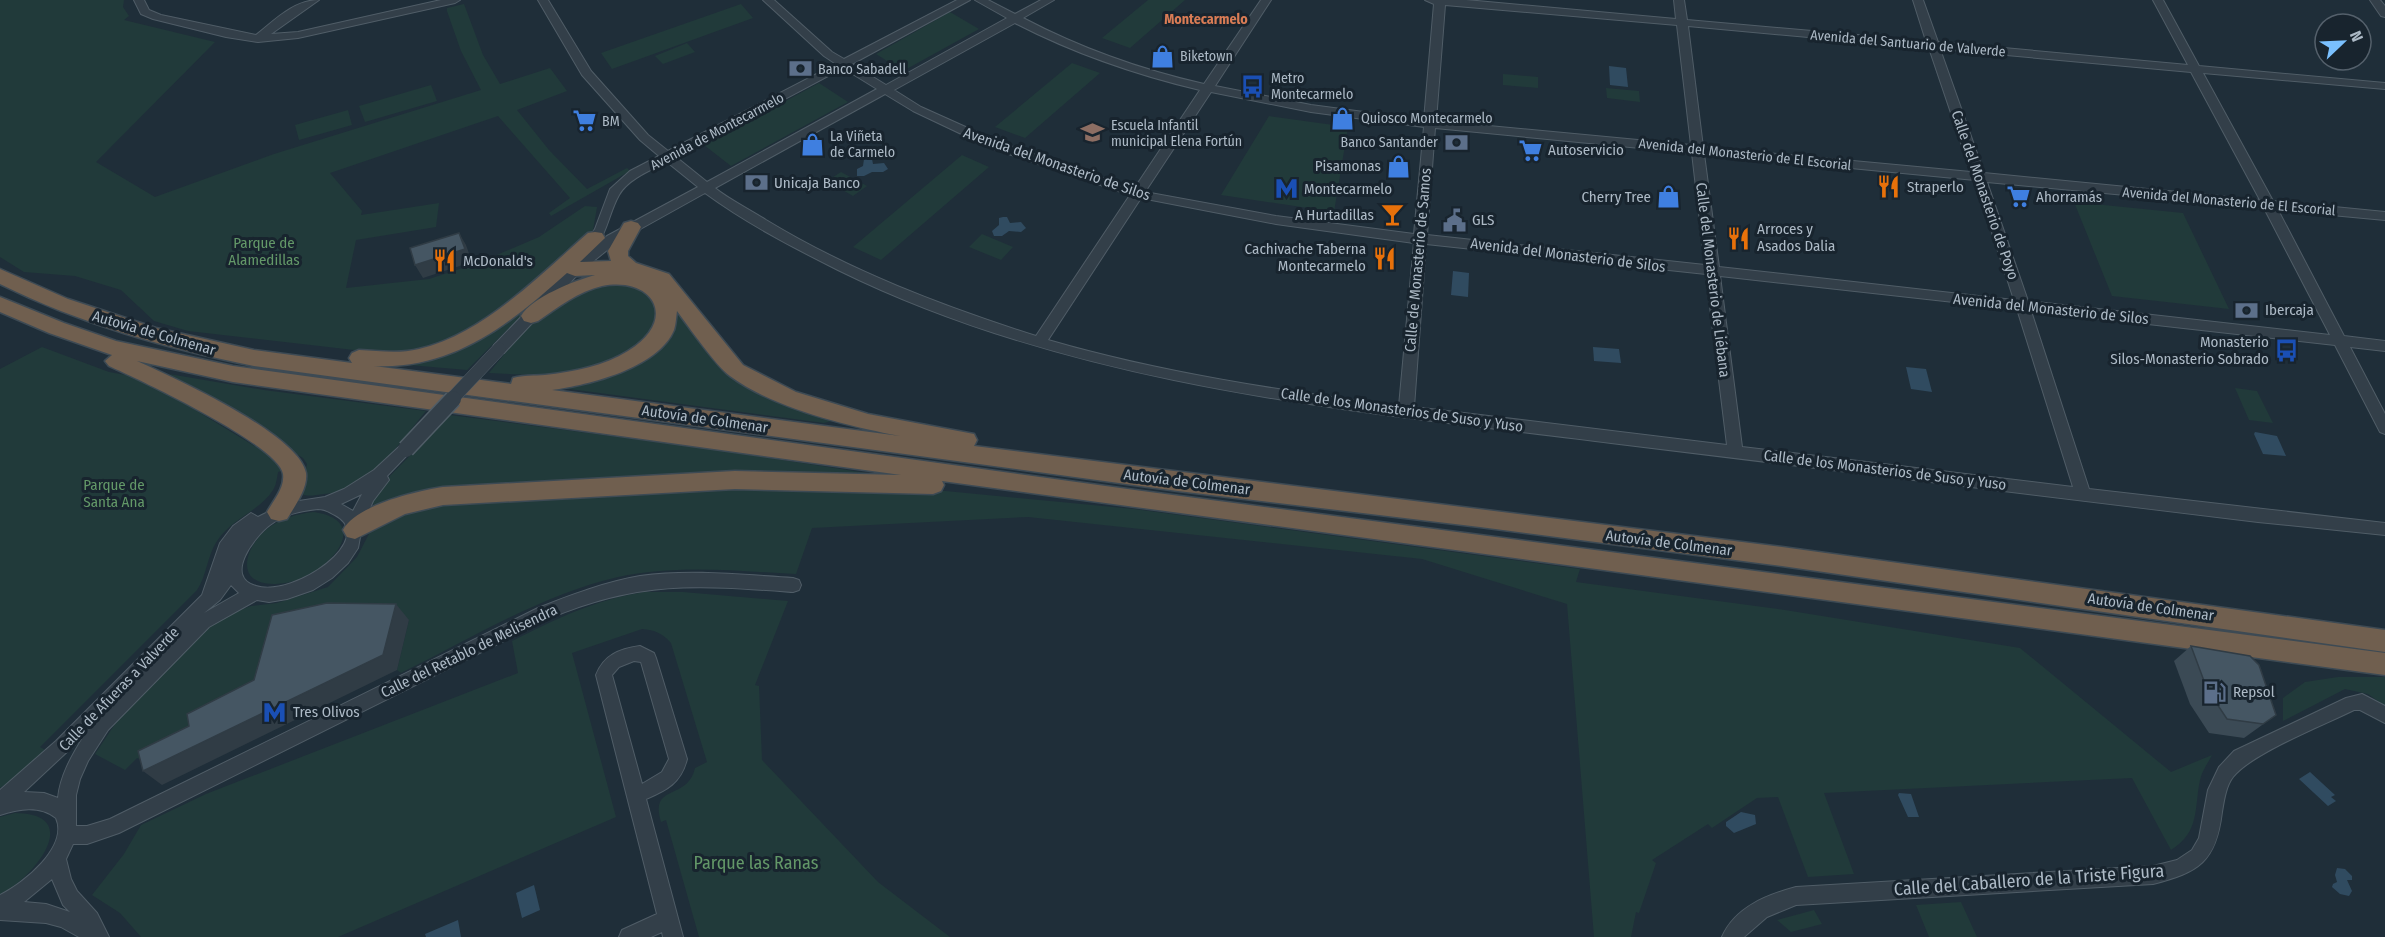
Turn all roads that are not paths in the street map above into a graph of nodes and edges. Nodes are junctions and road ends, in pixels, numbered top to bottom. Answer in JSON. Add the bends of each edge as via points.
{"nodes":[{"id":1,"x":139,"y":0,"type":"edge"},
{"id":2,"x":314,"y":0,"type":"edge"},
{"id":3,"x":454,"y":0,"type":"edge"},
{"id":4,"x":543,"y":0,"type":"edge"},
{"id":5,"x":768,"y":0,"type":"edge"},
{"id":6,"x":964,"y":0,"type":"edge"},
{"id":7,"x":980,"y":0,"type":"edge"},
{"id":8,"x":1049,"y":0,"type":"edge"},
{"id":9,"x":1266,"y":0,"type":"edge"},
{"id":10,"x":1435,"y":0,"type":"edge"},
{"id":11,"x":1678,"y":0,"type":"edge"},
{"id":12,"x":1918,"y":0,"type":"edge"},
{"id":13,"x":2158,"y":0,"type":"edge"},
{"id":14,"x":2375,"y":0,"type":"edge"},
{"id":15,"x":2385,"y":14,"type":"edge"},
{"id":16,"x":1014,"y":20,"type":"junction"},
{"id":17,"x":1681,"y":21,"type":"junction"},
{"id":18,"x":258,"y":39,"type":"junction"},
{"id":19,"x":1934,"y":45,"type":"junction"},
{"id":20,"x":843,"y":64,"type":"junction"},
{"id":21,"x":2195,"y":70,"type":"junction"},
{"id":22,"x":2385,"y":86,"type":"edge"},
{"id":23,"x":1207,"y":89,"type":"junction"},
{"id":24,"x":886,"y":91,"type":"junction"},
{"id":25,"x":1430,"y":124,"type":"junction"},
{"id":26,"x":1696,"y":148,"type":"junction"},
{"id":27,"x":667,"y":157,"type":"junction"},
{"id":28,"x":1979,"y":177,"type":"junction"},
{"id":29,"x":706,"y":187,"type":"junction"},
{"id":30,"x":1137,"y":194,"type":"junction"},
{"id":31,"x":2269,"y":206,"type":"junction"},
{"id":32,"x":2385,"y":216,"type":"edge"},
{"id":33,"x":632,"y":227,"type":"junction"},
{"id":34,"x":595,"y":238,"type":"junction"},
{"id":35,"x":1421,"y":239,"type":"junction"},
{"id":36,"x":628,"y":267,"type":"junction"},
{"id":37,"x":575,"y":269,"type":"junction"},
{"id":38,"x":1713,"y":272,"type":"junction"},
{"id":39,"x":0,"y":276,"type":"edge"},
{"id":40,"x":0,"y":304,"type":"edge"},
{"id":41,"x":2023,"y":306,"type":"junction"},
{"id":42,"x":531,"y":316,"type":"junction"},
{"id":43,"x":68,"y":334,"type":"junction"},
{"id":44,"x":2339,"y":341,"type":"junction"},
{"id":45,"x":1039,"y":342,"type":"junction"},
{"id":46,"x":2385,"y":346,"type":"edge"},
{"id":47,"x":199,"y":348,"type":"junction"},
{"id":48,"x":388,"y":376,"type":"junction"},
{"id":49,"x":1406,"y":412,"type":"junction"},
{"id":50,"x":2385,"y":428,"type":"edge"},
{"id":51,"x":1735,"y":452,"type":"junction"},
{"id":52,"x":387,"y":469,"type":"junction"},
{"id":53,"x":291,"y":491,"type":"junction"},
{"id":54,"x":2084,"y":494,"type":"junction"},
{"id":55,"x":1301,"y":495,"type":"junction"},
{"id":56,"x":1142,"y":500,"type":"junction"},
{"id":57,"x":326,"y":503,"type":"junction"},
{"id":58,"x":279,"y":512,"type":"junction"},
{"id":59,"x":355,"y":527,"type":"junction"},
{"id":60,"x":2380,"y":528,"type":"edge"},
{"id":61,"x":233,"y":571,"type":"junction"},
{"id":62,"x":793,"y":585,"type":"dead end"},
{"id":63,"x":255,"y":593,"type":"junction"},
{"id":64,"x":2103,"y":600,"type":"junction"},
{"id":65,"x":203,"y":603,"type":"junction"},
{"id":66,"x":2385,"y":628,"type":"edge"},
{"id":67,"x":2385,"y":641,"type":"edge"},
{"id":68,"x":2385,"y":664,"type":"edge"},
{"id":69,"x":2385,"y":715,"type":"edge"},
{"id":70,"x":636,"y":795,"type":"junction"},
{"id":71,"x":0,"y":804,"type":"edge"},
{"id":72,"x":67,"y":831,"type":"junction"},
{"id":73,"x":56,"y":857,"type":"junction"},
{"id":74,"x":0,"y":905,"type":"edge"},
{"id":75,"x":0,"y":911,"type":"edge"},
{"id":76,"x":671,"y":928,"type":"edge"},
{"id":77,"x":98,"y":935,"type":"edge"},
{"id":78,"x":629,"y":937,"type":"edge"},
{"id":79,"x":1732,"y":937,"type":"edge"}],
"edges":[{"from":1,"to":18,"type":"street","via":[[145,12],[157,17]]},
{"from":2,"to":18,"type":"street"},
{"from":3,"to":18,"type":"street","via":[[306,33]]},
{"from":4,"to":27,"type":"street","name":"Calle de los Monasterios de Suso y Yuso","via":[[563,41],[590,79]]},
{"from":5,"to":20,"type":"street","name":"Avenida del Monasterio de Silos"},
{"from":6,"to":20,"type":"street","name":"Avenida de Montecarmelo"},
{"from":7,"to":16,"type":"street","name":"Avenida del Monasterio de El Escorial"},
{"from":8,"to":16,"type":"street","name":"Avenida de Montecarmelo"},
{"from":9,"to":23,"type":"street"},
{"from":10,"to":17,"type":"street","name":"Avenida del Santuario de Valverde"},
{"from":10,"to":25,"type":"street","name":"Calle de Monasterio de Samos"},
{"from":11,"to":17,"type":"street","name":"Calle del Monasterio de Liébana"},
{"from":12,"to":19,"type":"street","name":"Calle del Monasterio de Poyo"},
{"from":13,"to":21,"type":"street"},
{"from":14,"to":15,"type":"street"},
{"from":16,"to":23,"type":"street","name":"Avenida del Monasterio de El Escorial","via":[[1099,58]]},
{"from":16,"to":24,"type":"street","name":"Avenida de Montecarmelo"},
{"from":17,"to":19,"type":"street","name":"Avenida del Santuario de Valverde"},
{"from":17,"to":26,"type":"street","name":"Calle del Monasterio de Liébana"},
{"from":19,"to":21,"type":"street","name":"Avenida del Santuario de Valverde"},
{"from":19,"to":28,"type":"street","name":"Calle del Monasterio de Poyo"},
{"from":20,"to":24,"type":"street","name":"Avenida del Monasterio de Silos"},
{"from":20,"to":27,"type":"street","name":"Avenida de Montecarmelo"},
{"from":21,"to":22,"type":"street","name":"Avenida del Santuario de Valverde"},
{"from":21,"to":31,"type":"street"},
{"from":23,"to":25,"type":"street","name":"Avenida del Monasterio de El Escorial","via":[[1281,104]]},
{"from":23,"to":30,"type":"street"},
{"from":24,"to":29,"type":"street","name":"Avenida de Montecarmelo"},
{"from":24,"to":30,"type":"street","name":"Avenida del Monasterio de Silos","via":[[995,146]]},
{"from":25,"to":26,"type":"street","name":"Avenida del Monasterio de El Escorial"},
{"from":25,"to":35,"type":"street","name":"Calle de Monasterio de Samos"},
{"from":26,"to":28,"type":"street","name":"Avenida del Monasterio de El Escorial"},
{"from":26,"to":38,"type":"street","name":"Calle del Monasterio de Liébana"},
{"from":27,"to":29,"type":"street","name":"Calle de los Monasterios de Suso y Yuso"},
{"from":27,"to":34,"type":"street","name":"Avenida de Montecarmelo","via":[[619,186]]},
{"from":28,"to":31,"type":"street","name":"Avenida del Monasterio de El Escorial"},
{"from":28,"to":41,"type":"street","name":"Calle del Monasterio de Poyo"},
{"from":29,"to":33,"type":"street","name":"Avenida de Montecarmelo"},
{"from":29,"to":45,"type":"street","name":"Calle de los Monasterios de Suso y Yuso","via":[[764,225],[848,269],[921,301]]},
{"from":30,"to":35,"type":"street","name":"Avenida del Monasterio de Silos","via":[[1276,220]]},
{"from":30,"to":45,"type":"street"},
{"from":31,"to":32,"type":"street","name":"Avenida del Monasterio de El Escorial"},
{"from":31,"to":44,"type":"street"},
{"from":33,"to":36,"type":"highway","via":[[618,251]]},
{"from":33,"to":37,"type":"street","name":"Avenida de Montecarmelo"},
{"from":34,"to":37,"type":"street","name":"Avenida de Montecarmelo"},
{"from":34,"to":47,"type":"highway","via":[[502,316],[457,344],[422,356],[389,360],[245,346]]},
{"from":35,"to":38,"type":"street","name":"Avenida del Monasterio de Silos"},
{"from":35,"to":49,"type":"street","name":"Calle de Monasterio de Samos"},
{"from":36,"to":37,"type":"highway"},
{"from":36,"to":55,"type":"highway","via":[[662,279],[736,370],[789,398],[868,422],[1182,471]]},
{"from":37,"to":42,"type":"street","name":"Avenida de Montecarmelo"},
{"from":38,"to":41,"type":"street","name":"Avenida del Monasterio de Silos"},
{"from":38,"to":51,"type":"street","name":"Calle del Monasterio de Liébana"},
{"from":39,"to":47,"type":"highway","name":"Autovía de Colmenar","via":[[71,308]]},
{"from":40,"to":43,"type":"highway","name":"Autovía de Colmenar"},
{"from":41,"to":44,"type":"street","name":"Avenida del Monasterio de Silos"},
{"from":41,"to":54,"type":"street","name":"Calle del Monasterio de Poyo"},
{"from":42,"to":48,"type":"highway","via":[[576,288],[614,279],[645,284],[655,290],[668,311],[661,334],[638,355],[612,368],[567,380],[526,384]]},
{"from":42,"to":52,"type":"street","name":"Avenida de Montecarmelo","bridge":true},
{"from":43,"to":53,"type":"highway","via":[[214,408],[289,458],[295,473]]},
{"from":43,"to":56,"type":"highway","name":"Autovía de Colmenar","via":[[158,360],[245,376]]},
{"from":44,"to":46,"type":"street","name":"Avenida del Monasterio de Silos"},
{"from":44,"to":50,"type":"street"},
{"from":45,"to":49,"type":"street","name":"Calle de los Monasterios de Suso y Yuso","via":[[1217,384]]},
{"from":47,"to":48,"type":"highway","name":"Autovía de Colmenar"},
{"from":48,"to":55,"type":"highway","name":"Autovía de Colmenar"},
{"from":49,"to":51,"type":"street","name":"Calle de los Monasterios de Suso y Yuso"},
{"from":51,"to":54,"type":"street","name":"Calle de los Monasterios de Suso y Yuso"},
{"from":52,"to":57,"type":"street","via":[[354,492]]},
{"from":52,"to":59,"type":"street","via":[[367,498]]},
{"from":53,"to":58,"type":"highway"},
{"from":53,"to":65,"type":"street","via":[[233,535]]},
{"from":54,"to":60,"type":"street","name":"Calle de los Monasterios de Suso y Yuso"},
{"from":55,"to":64,"type":"highway","name":"Autovía de Colmenar"},
{"from":56,"to":59,"type":"highway","via":[[906,483],[735,480],[419,499],[393,507]]},
{"from":56,"to":68,"type":"highway","name":"Autovía de Colmenar"},
{"from":57,"to":58,"type":"street"},
{"from":57,"to":59,"type":"street","via":[[348,513]]},
{"from":58,"to":61,"type":"street","via":[[244,539],[237,550]]},
{"from":59,"to":63,"type":"street","via":[[347,555],[321,579],[287,593]]},
{"from":61,"to":63,"type":"street","via":[[236,581]]},
{"from":61,"to":65,"type":"street","name":"Calle de Afueras a Valverde"},
{"from":62,"to":72,"type":"street","name":"Calle del Retablo de Melisendra","via":[[664,580],[583,597],[113,827],[87,835]]},
{"from":63,"to":72,"type":"street","name":"Calle de Afueras a Valverde","via":[[203,622],[102,724],[71,779]]},
{"from":64,"to":66,"type":"highway"},
{"from":64,"to":67,"type":"highway","name":"Autovía de Colmenar"},
{"from":65,"to":71,"type":"street","name":"Calle de Afueras a Valverde","via":[[54,755]]},
{"from":69,"to":79,"type":"street","name":"Calle del Caballero de la Triste Figura","via":[[2362,702],[2352,703],[2240,757],[2217,785],[2211,835],[2204,849],[2179,869],[2153,874],[1796,896],[1761,909]]},
{"from":70,"to":70,"type":"street","via":[[667,781],[676,771],[678,759],[648,658],[640,653],[607,665],[604,675]]},
{"from":70,"to":76,"type":"street"},
{"from":71,"to":72,"type":"street","via":[[42,801],[55,806],[63,815]]},
{"from":72,"to":73,"type":"street"},
{"from":73,"to":74,"type":"street","via":[[22,893]]},
{"from":73,"to":77,"type":"street","via":[[70,898]]},
{"from":75,"to":77,"type":"street","via":[[50,914]]},
{"from":76,"to":78,"type":"street"}]}
